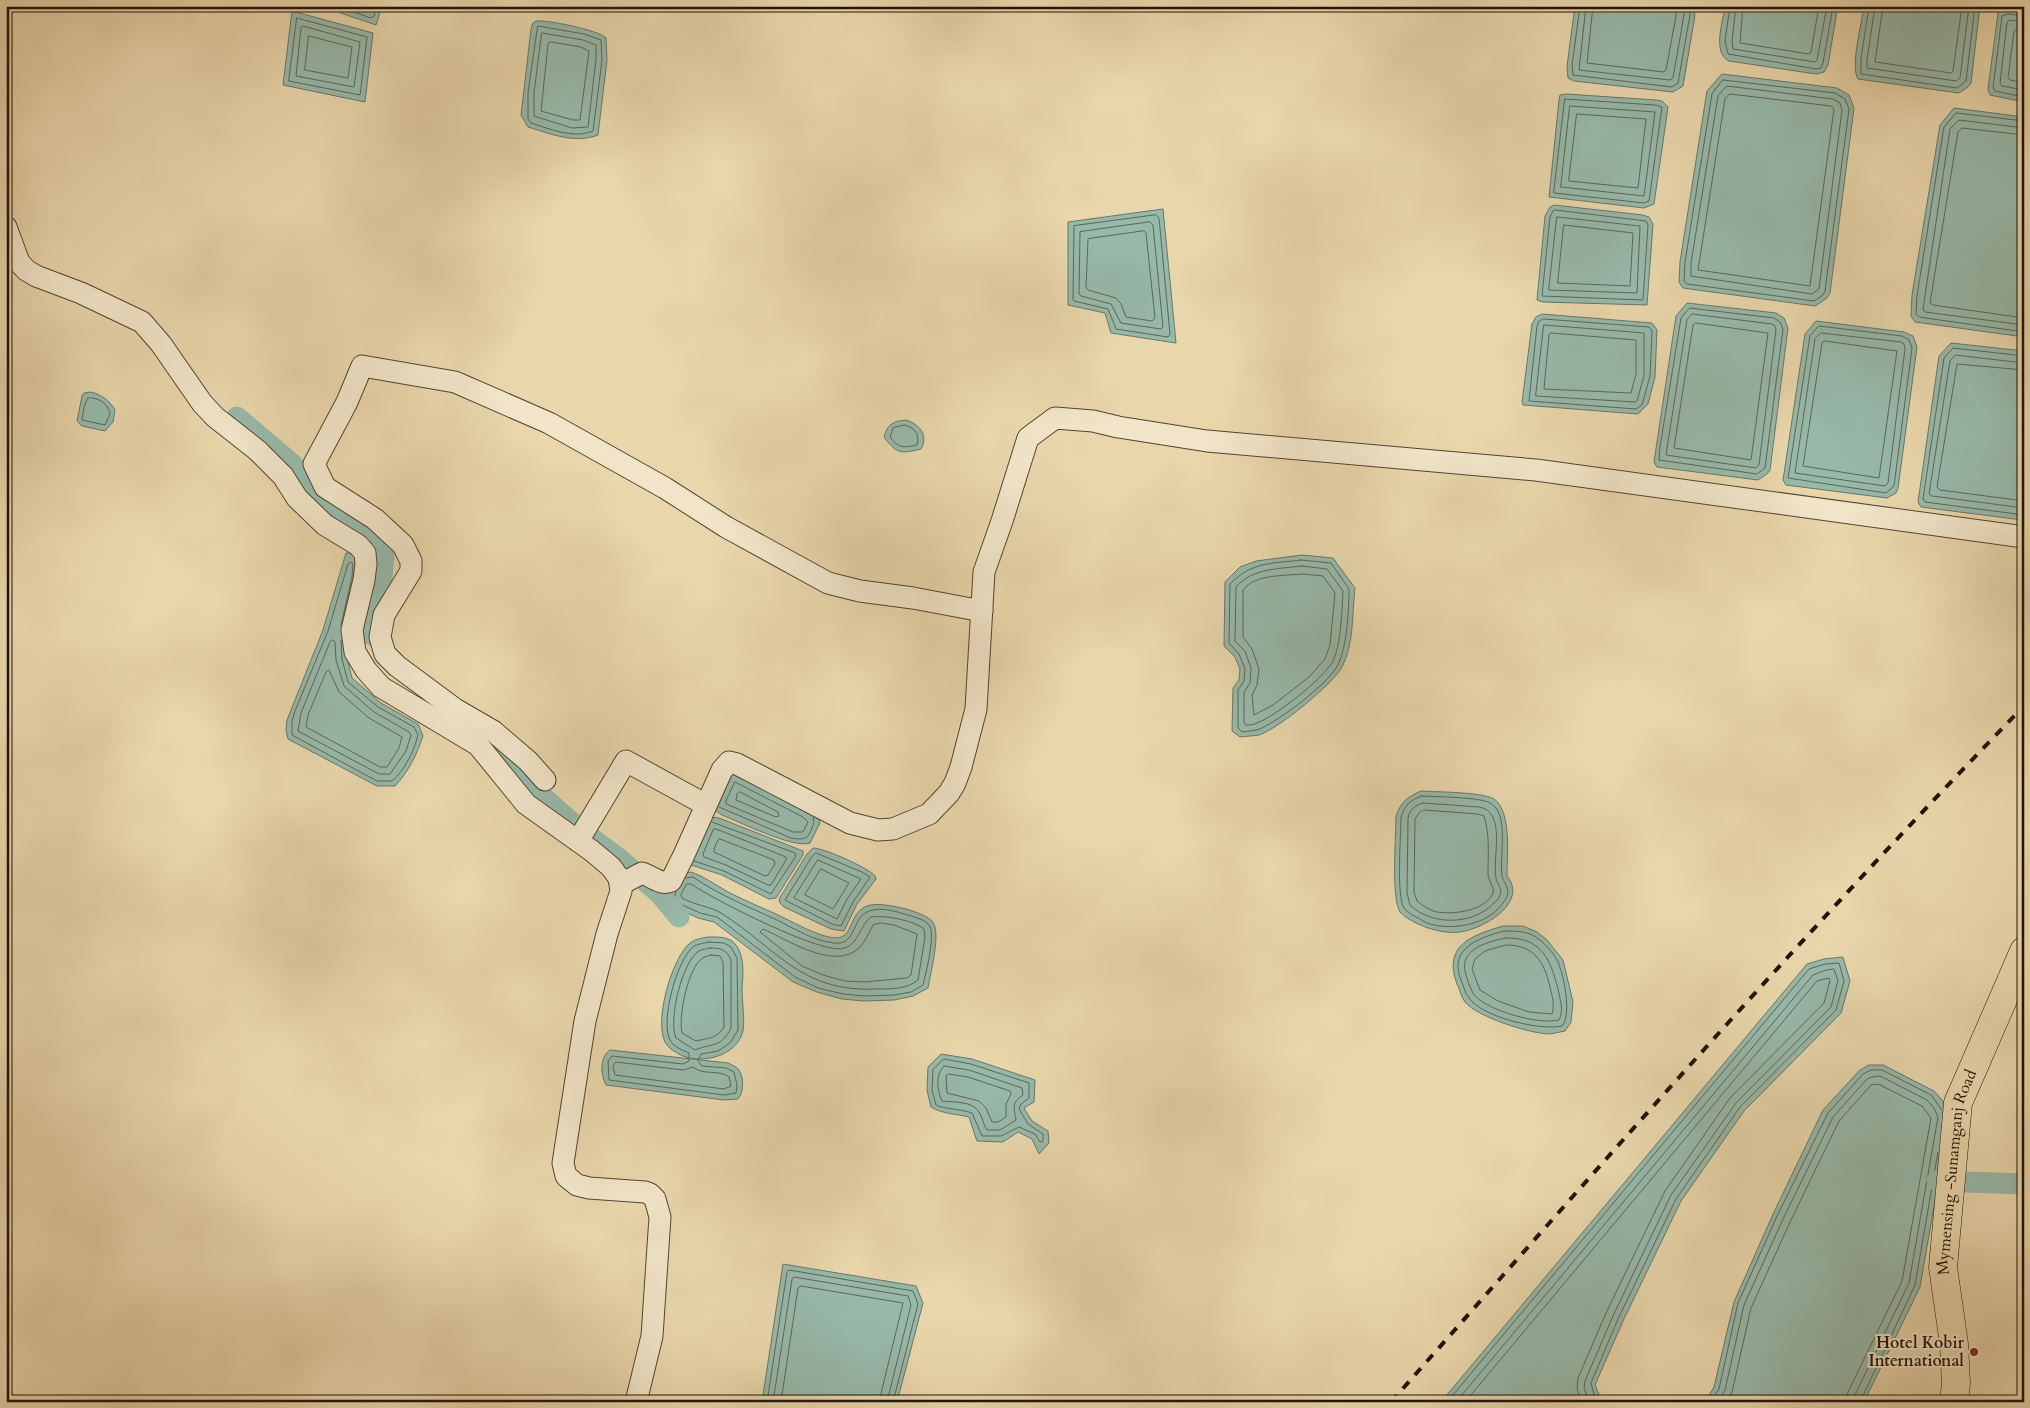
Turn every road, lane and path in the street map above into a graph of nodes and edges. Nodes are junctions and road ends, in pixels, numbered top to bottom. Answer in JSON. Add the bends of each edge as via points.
{"nodes":[{"id":1,"x":6,"y":227,"type":"edge"},
{"id":2,"x":13,"y":264,"type":"edge"},
{"id":3,"x":2024,"y":537,"type":"edge"},
{"id":4,"x":982,"y":611,"type":"junction"},
{"id":5,"x":545,"y":780,"type":"dead end"},
{"id":6,"x":706,"y":805,"type":"junction"},
{"id":7,"x":578,"y":841,"type":"junction"},
{"id":8,"x":621,"y":884,"type":"junction"},
{"id":9,"x":2024,"y":951,"type":"edge"},
{"id":10,"x":636,"y":1402,"type":"edge"},
{"id":11,"x":1954,"y":1402,"type":"edge"}],
"edges":[{"from":1,"to":2,"type":"street"},
{"from":2,"to":7,"type":"street","via":[[142,322],[216,418],[257,450],[283,476],[297,498],[325,525],[358,545],[365,553],[366,564],[352,630],[355,652],[366,670],[381,687],[478,744],[526,804]]},
{"from":3,"to":4,"type":"street","via":[[1536,470],[1208,441],[1093,421],[1055,418],[1028,438],[984,572]]},
{"from":4,"to":5,"type":"street","via":[[828,583],[549,424],[455,382],[362,366],[314,464],[325,487],[375,519],[403,545],[410,561],[412,572],[384,615],[380,637],[385,654],[455,709],[493,731]]},
{"from":4,"to":6,"type":"street","via":[[976,710],[966,750],[956,783],[929,814],[893,829],[878,830],[850,823],[729,762]]},
{"from":6,"to":7,"type":"street","via":[[626,761]]},
{"from":6,"to":8,"type":"street","via":[[668,883],[642,872]]},
{"from":7,"to":8,"type":"street","via":[[611,867]]},
{"from":8,"to":10,"type":"street","via":[[585,1021],[563,1163],[566,1176],[577,1185],[645,1192],[655,1199],[660,1217],[652,1336]]},
{"from":9,"to":11,"type":"main road","name":"Mymensing -Sunamganj Road","via":[[1958,1103],[1944,1268],[1954,1344]]}]}
